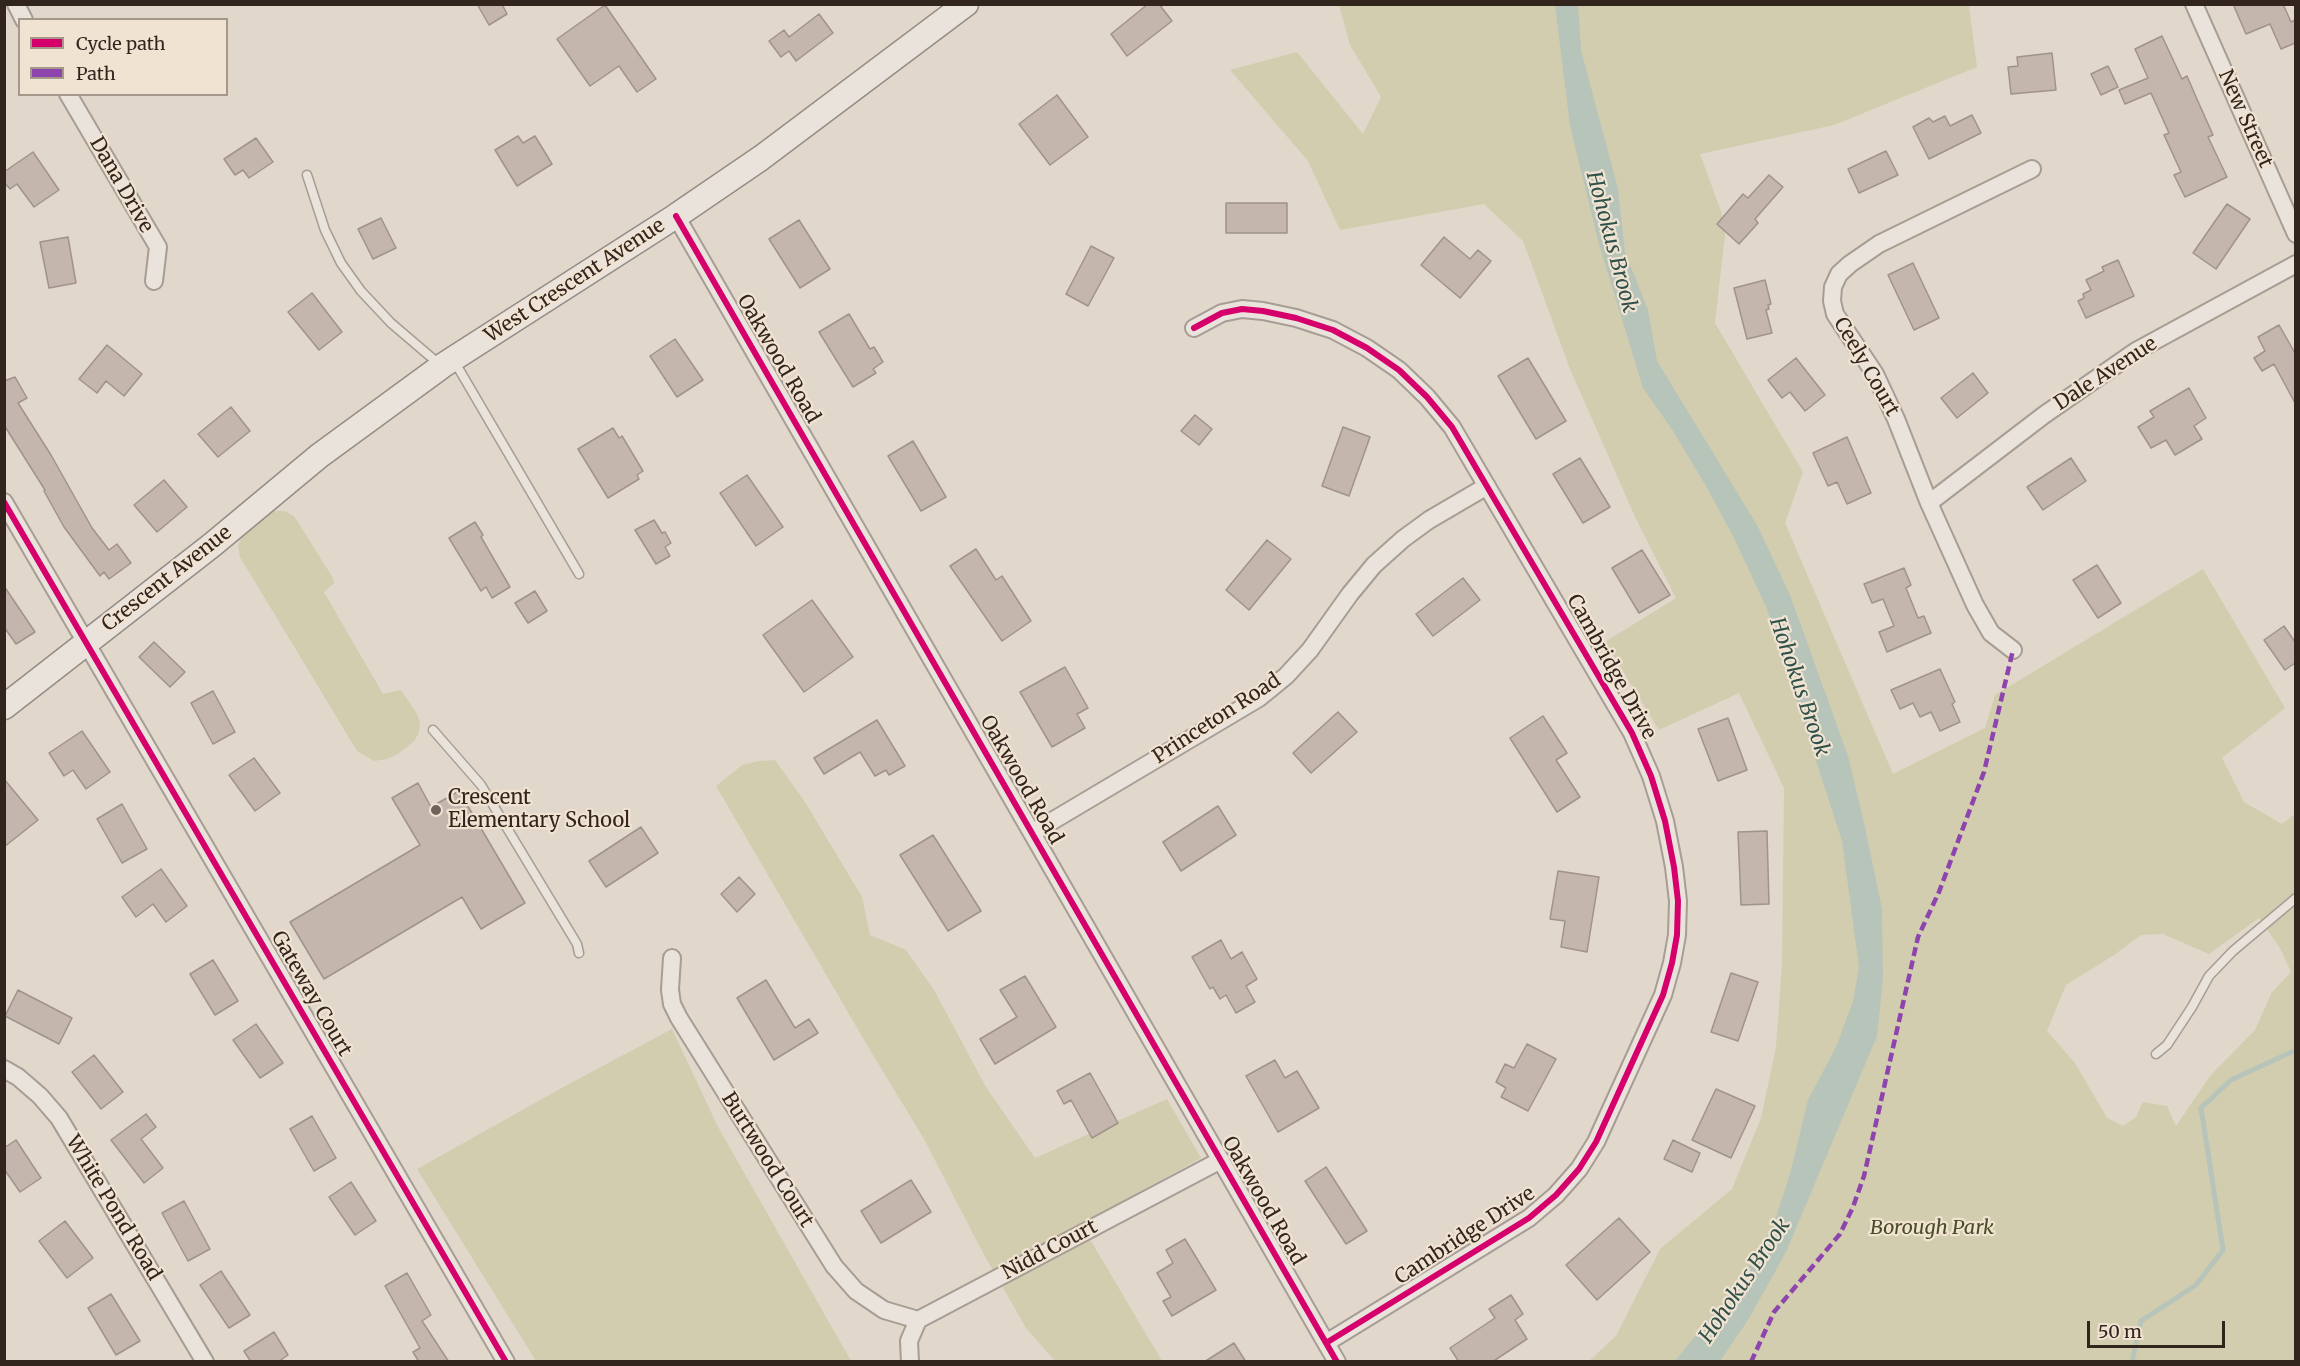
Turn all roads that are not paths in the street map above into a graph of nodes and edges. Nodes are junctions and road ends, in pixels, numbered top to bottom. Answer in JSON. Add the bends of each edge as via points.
{"nodes":[{"id":1,"x":16,"y":4,"type":"edge"},
{"id":2,"x":966,"y":4,"type":"edge"},
{"id":3,"x":2194,"y":4,"type":"edge"},
{"id":4,"x":23,"y":18,"type":"edge"},
{"id":5,"x":69,"y":96,"type":"edge"},
{"id":6,"x":2032,"y":169,"type":"dead end"},
{"id":7,"x":307,"y":175,"type":"dead end"},
{"id":8,"x":676,"y":216,"type":"junction"},
{"id":9,"x":2295,"y":234,"type":"edge"},
{"id":10,"x":2295,"y":264,"type":"edge"},
{"id":11,"x":154,"y":280,"type":"dead end"},
{"id":12,"x":1194,"y":328,"type":"dead end"},
{"id":13,"x":447,"y":363,"type":"junction"},
{"id":14,"x":299,"y":472,"type":"joint"},
{"id":15,"x":1487,"y":486,"type":"junction"},
{"id":16,"x":4,"y":502,"type":"edge"},
{"id":17,"x":1929,"y":503,"type":"junction"},
{"id":18,"x":579,"y":574,"type":"dead end"},
{"id":19,"x":88,"y":642,"type":"junction"},
{"id":20,"x":2013,"y":650,"type":"dead end"},
{"id":21,"x":4,"y":707,"type":"edge"},
{"id":22,"x":433,"y":730,"type":"dead end"},
{"id":23,"x":1032,"y":833,"type":"junction"},
{"id":24,"x":2295,"y":898,"type":"edge"},
{"id":25,"x":579,"y":953,"type":"dead end"},
{"id":26,"x":672,"y":958,"type":"dead end"},
{"id":27,"x":2156,"y":1054,"type":"dead end"},
{"id":28,"x":4,"y":1069,"type":"edge"},
{"id":29,"x":1221,"y":1160,"type":"junction"},
{"id":30,"x":918,"y":1320,"type":"junction"},
{"id":31,"x":1326,"y":1343,"type":"junction"},
{"id":32,"x":205,"y":1362,"type":"edge"},
{"id":33,"x":506,"y":1362,"type":"edge"},
{"id":34,"x":910,"y":1362,"type":"edge"},
{"id":35,"x":1337,"y":1362,"type":"edge"}],
"edges":[{"from":1,"to":4,"type":"street"},
{"from":2,"to":8,"type":"main road","name":"West Crescent Avenue","via":[[761,158]]},
{"from":3,"to":9,"type":"street","name":"New Street"},
{"from":5,"to":11,"type":"street","name":"Dana Drive","via":[[158,247]]},
{"from":6,"to":17,"type":"street","name":"Ceely Court","via":[[1879,244],[1844,269],[1833,287],[1835,314],[1875,374]]},
{"from":7,"to":13,"type":"lane","via":[[340,263],[360,291],[391,323]]},
{"from":8,"to":13,"type":"main road","name":"West Crescent Avenue"},
{"from":8,"to":23,"type":"street","name":"Oakwood Road"},
{"from":10,"to":17,"type":"street","name":"Dale Avenue","via":[[2136,351]]},
{"from":12,"to":15,"type":"street","name":"Cambridge Drive","via":[[1222,313],[1242,309],[1263,311],[1333,330],[1367,348],[1399,370],[1427,397],[1452,428]]},
{"from":13,"to":14,"type":"main road","name":"West Crescent Avenue"},
{"from":13,"to":18,"type":"lane"},
{"from":14,"to":19,"type":"main road","name":"Crescent Avenue"},
{"from":15,"to":23,"type":"street","name":"Princeton Road","via":[[1429,520],[1374,565],[1310,650],[1287,676],[1259,698]]},
{"from":15,"to":31,"type":"street","name":"Cambridge Drive","via":[[1612,697],[1651,776],[1665,821],[1678,901],[1672,963],[1663,995],[1596,1142],[1556,1195],[1529,1218]]},
{"from":16,"to":19,"type":"street","name":"Gateway Court"},
{"from":17,"to":20,"type":"street","name":"Ceely Court","via":[[1975,605],[1991,633]]},
{"from":19,"to":21,"type":"main road","name":"Crescent Avenue"},
{"from":19,"to":33,"type":"street","name":"Gateway Court"},
{"from":22,"to":25,"type":"lane","via":[[481,785]]},
{"from":23,"to":29,"type":"street","name":"Oakwood Road"},
{"from":24,"to":27,"type":"lane","via":[[2209,976],[2167,1045]]},
{"from":26,"to":30,"type":"street","name":"Burtwood Court","via":[[670,990],[679,1018],[834,1266],[856,1291],[884,1310]]},
{"from":28,"to":32,"type":"street","name":"White Pond Road","via":[[40,1096],[59,1118]]},
{"from":29,"to":30,"type":"street","name":"Nidd Court"},
{"from":29,"to":31,"type":"street","name":"Oakwood Road"},
{"from":30,"to":34,"type":"street","via":[[909,1341]]},
{"from":31,"to":35,"type":"street","name":"Oakwood Road"}]}
